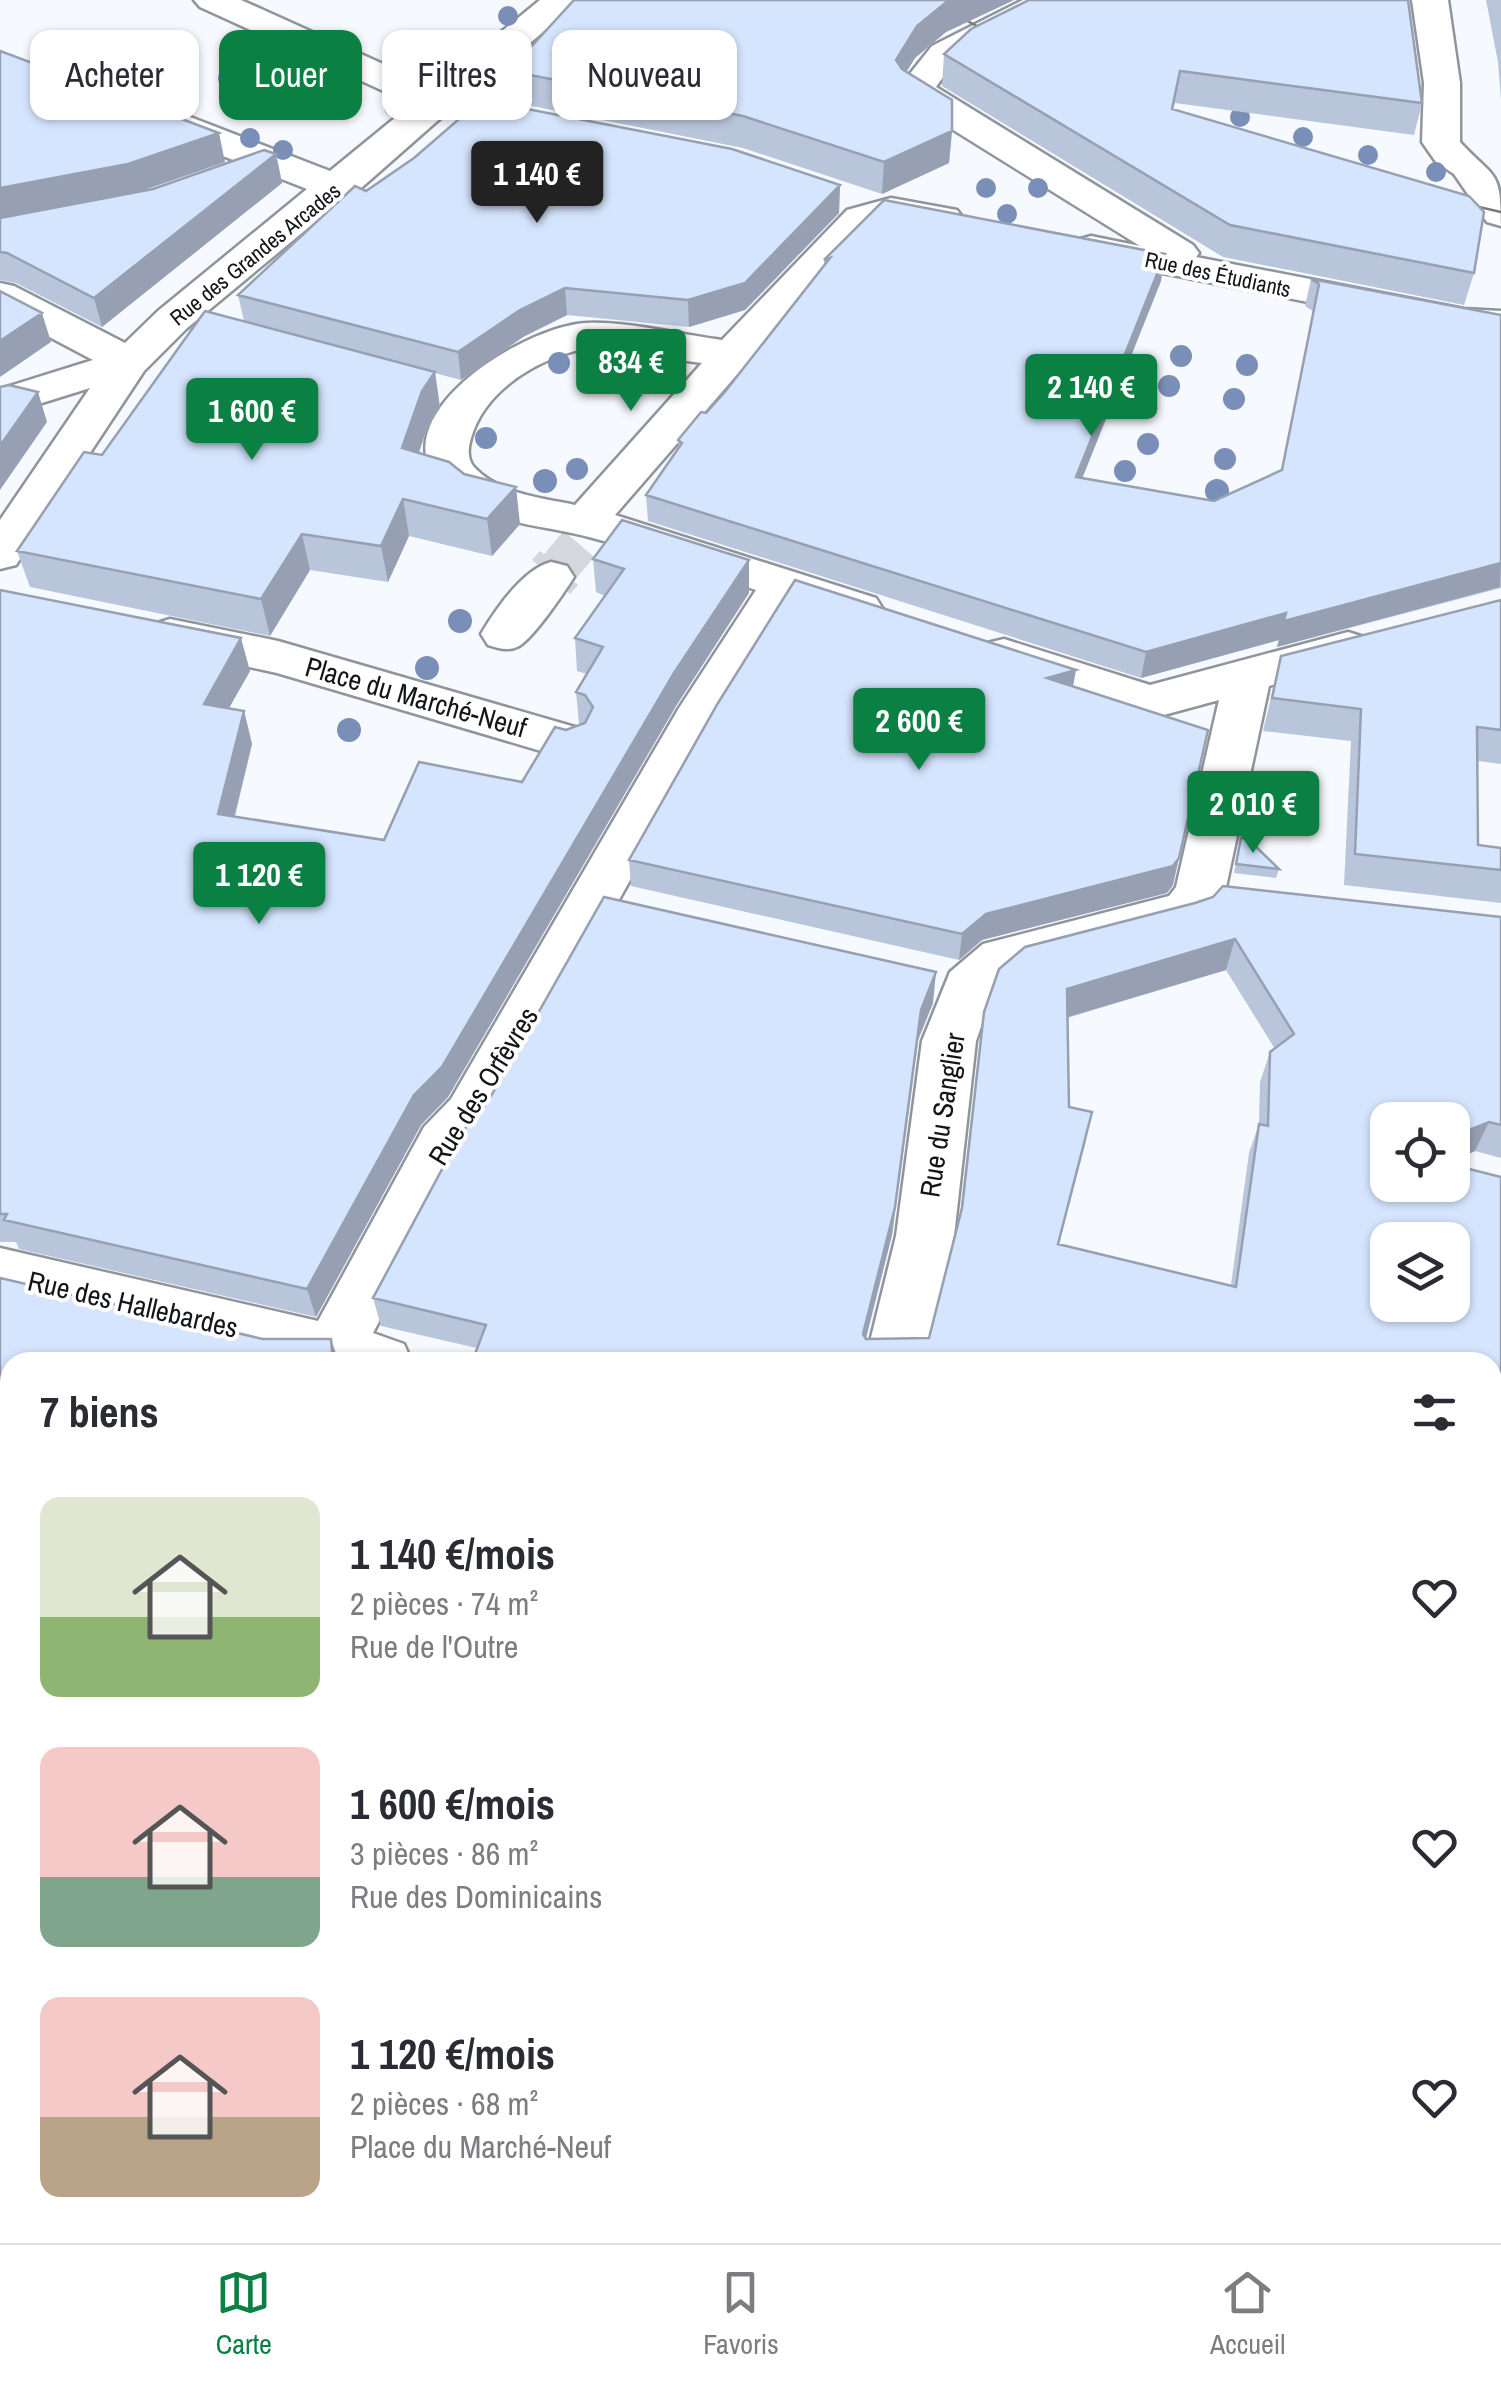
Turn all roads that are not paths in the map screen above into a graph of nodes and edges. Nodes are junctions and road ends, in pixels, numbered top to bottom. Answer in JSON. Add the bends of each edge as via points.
{"nodes":[{"id":1,"x":212,"y":0,"type":"edge"},
{"id":2,"x":1047,"y":0,"type":"edge"},
{"id":3,"x":1430,"y":0,"type":"edge"},
{"id":4,"x":1446,"y":0,"type":"edge"},
{"id":5,"x":559,"y":15,"type":"edge"},
{"id":6,"x":532,"y":35,"type":"edge"},
{"id":7,"x":382,"y":77,"type":"edge"},
{"id":8,"x":162,"y":120,"type":"edge"},
{"id":9,"x":419,"y":120,"type":"edge"},
{"id":10,"x":271,"y":162,"type":"junction"},
{"id":11,"x":1484,"y":169,"type":"edge"},
{"id":12,"x":214,"y":182,"type":"edge"},
{"id":13,"x":338,"y":188,"type":"junction"},
{"id":14,"x":1501,"y":214,"type":"edge"},
{"id":15,"x":970,"y":224,"type":"edge"},
{"id":16,"x":1048,"y":240,"type":"edge"},
{"id":17,"x":1216,"y":274,"type":"junction"},
{"id":18,"x":0,"y":295,"type":"edge"},
{"id":19,"x":1501,"y":323,"type":"edge"},
{"id":20,"x":732,"y":354,"type":"junction"},
{"id":21,"x":128,"y":362,"type":"junction"},
{"id":22,"x":0,"y":403,"type":"edge"},
{"id":23,"x":578,"y":542,"type":"junction"},
{"id":24,"x":0,"y":554,"type":"edge"},
{"id":25,"x":783,"y":584,"type":"junction"},
{"id":26,"x":893,"y":619,"type":"edge"},
{"id":27,"x":130,"y":627,"type":"edge"},
{"id":28,"x":504,"y":634,"type":"dead end"},
{"id":29,"x":1393,"y":636,"type":"edge"},
{"id":30,"x":966,"y":643,"type":"edge"},
{"id":31,"x":1248,"y":674,"type":"junction"},
{"id":32,"x":561,"y":740,"type":"edge"},
{"id":33,"x":0,"y":1272,"type":"edge"},
{"id":34,"x":337,"y":1352,"type":"edge"},
{"id":35,"x":360,"y":1352,"type":"edge"},
{"id":36,"x":896,"y":1352,"type":"edge"}],
"edges":[{"from":1,"to":7,"type":"street"},
{"from":2,"to":17,"type":"street","via":[[1020,19],[970,36],[926,72],[915,90]]},
{"from":3,"to":11,"type":"street","via":[[1442,83],[1441,142],[1449,154]]},
{"from":4,"to":11,"type":"street"},
{"from":5,"to":6,"type":"street","name":"Rue des Grandes Arcades"},
{"from":8,"to":10,"type":"street"},
{"from":9,"to":13,"type":"street","name":"Rue des Grandes Arcades"},
{"from":10,"to":12,"type":"street"},
{"from":10,"to":13,"type":"street"},
{"from":11,"to":14,"type":"street"},
{"from":13,"to":21,"type":"street","name":"Rue des Grandes Arcades","via":[[191,325]]},
{"from":15,"to":20,"type":"street","via":[[860,202],[861,218]]},
{"from":16,"to":17,"type":"street","name":"Rue des Étudiants"},
{"from":17,"to":19,"type":"street","name":"Rue des Étudiants"},
{"from":18,"to":21,"type":"street"},
{"from":20,"to":23,"type":"street"},
{"from":20,"to":23,"type":"street","via":[[620,336],[566,338],[452,394],[446,450],[452,469],[486,497]]},
{"from":21,"to":22,"type":"street"},
{"from":21,"to":24,"type":"street","name":"Rue des Grandes Arcades"},
{"from":23,"to":25,"type":"street"},
{"from":23,"to":28,"type":"street"},
{"from":25,"to":26,"type":"street"},
{"from":25,"to":35,"type":"street","name":"Rue des Orfèvres","via":[[657,768],[613,906],[444,1143]]},
{"from":27,"to":32,"type":"street","name":"Place du Marché-Neuf","via":[[278,657]]},
{"from":29,"to":31,"type":"street"},
{"from":30,"to":31,"type":"street","via":[[1148,702]]},
{"from":31,"to":36,"type":"street","name":"Rue du Sanglier","via":[[1219,893],[1186,912],[1001,958],[950,983],[924,1236]]},
{"from":33,"to":34,"type":"street","name":"Rue des Hallebardes"}]}
